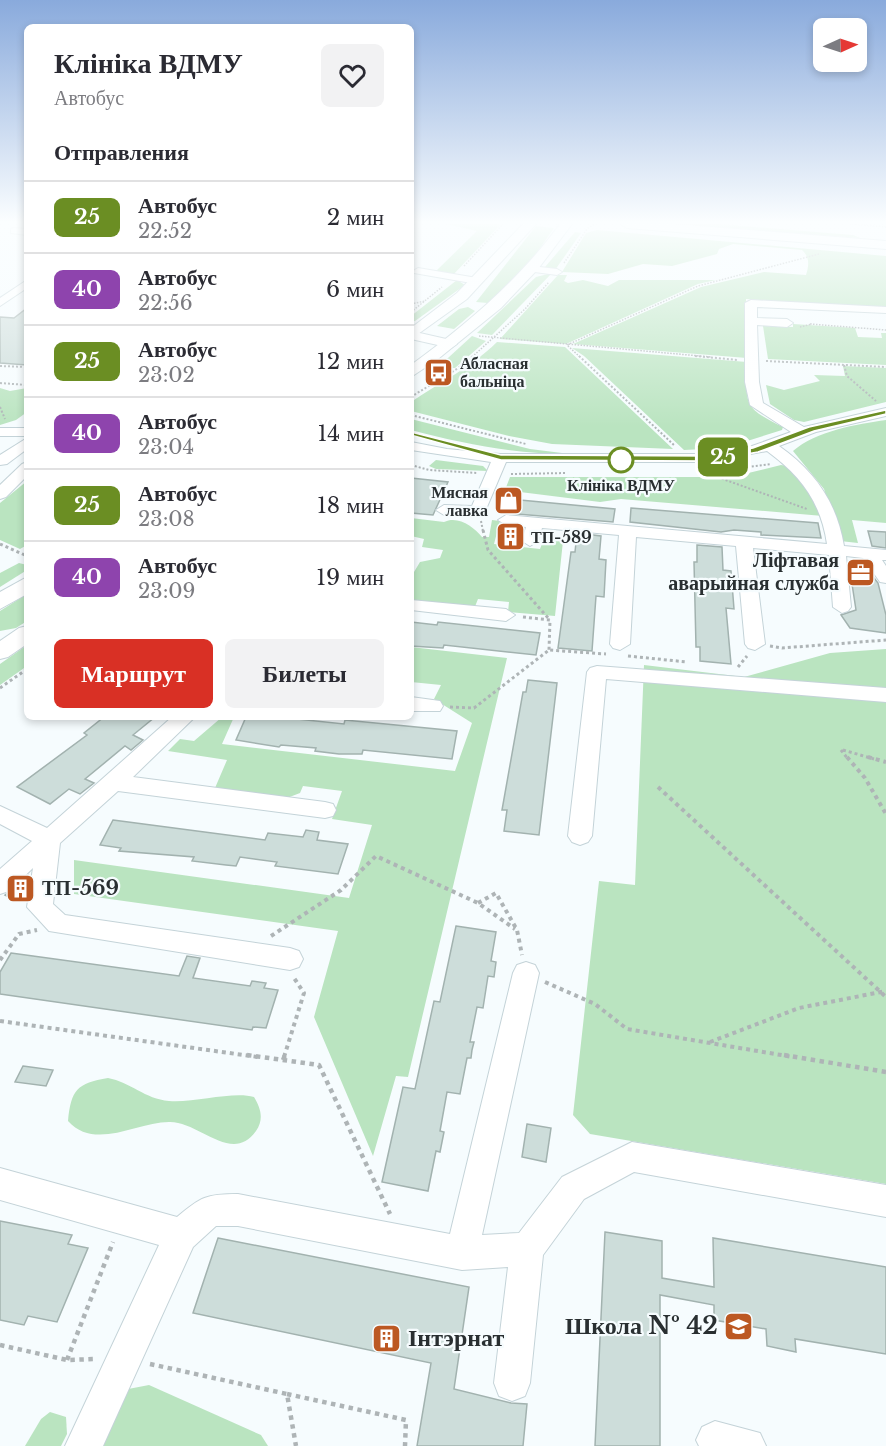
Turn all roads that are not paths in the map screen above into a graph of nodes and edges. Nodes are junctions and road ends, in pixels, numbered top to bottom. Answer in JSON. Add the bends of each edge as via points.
{"nodes":[{"id":1,"x":16,"y":291,"type":"edge"},
{"id":2,"x":467,"y":291,"type":"edge"},
{"id":3,"x":509,"y":291,"type":"edge"},
{"id":4,"x":462,"y":296,"type":"junction"},
{"id":5,"x":499,"y":302,"type":"junction"},
{"id":6,"x":0,"y":303,"type":"edge"},
{"id":7,"x":447,"y":307,"type":"junction"},
{"id":8,"x":886,"y":310,"type":"edge"},
{"id":9,"x":487,"y":313,"type":"junction"},
{"id":10,"x":752,"y":321,"type":"junction"},
{"id":11,"x":787,"y":323,"type":"road end"},
{"id":12,"x":414,"y":333,"type":"edge"},
{"id":13,"x":414,"y":336,"type":"edge"},
{"id":14,"x":451,"y":344,"type":"junction"},
{"id":15,"x":414,"y":370,"type":"edge"},
{"id":16,"x":884,"y":409,"type":"edge"},
{"id":17,"x":2,"y":425,"type":"edge"},
{"id":18,"x":24,"y":431,"type":"edge"},
{"id":19,"x":802,"y":432,"type":"junction"},
{"id":20,"x":414,"y":435,"type":"edge"},
{"id":21,"x":24,"y":444,"type":"edge"},
{"id":22,"x":768,"y":445,"type":"junction"},
{"id":23,"x":414,"y":447,"type":"edge"},
{"id":24,"x":501,"y":458,"type":"junction"},
{"id":25,"x":1,"y":461,"type":"edge"},
{"id":26,"x":24,"y":467,"type":"edge"},
{"id":27,"x":24,"y":470,"type":"edge"},
{"id":28,"x":0,"y":494,"type":"edge"},
{"id":29,"x":444,"y":510,"type":"dead end"},
{"id":30,"x":506,"y":520,"type":"dead end"},
{"id":31,"x":535,"y":523,"type":"junction"},
{"id":32,"x":628,"y":531,"type":"junction"},
{"id":33,"x":530,"y":541,"type":"dead end"},
{"id":34,"x":744,"y":542,"type":"junction"},
{"id":35,"x":837,"y":550,"type":"junction"},
{"id":36,"x":868,"y":553,"type":"junction"},
{"id":37,"x":886,"y":555,"type":"edge"},
{"id":38,"x":886,"y":578,"type":"edge"},
{"id":39,"x":24,"y":586,"type":"edge"},
{"id":40,"x":0,"y":602,"type":"edge"},
{"id":41,"x":414,"y":605,"type":"edge"},
{"id":42,"x":842,"y":607,"type":"dead end"},
{"id":43,"x":506,"y":615,"type":"road end"},
{"id":44,"x":24,"y":634,"type":"edge"},
{"id":45,"x":24,"y":635,"type":"edge"},
{"id":46,"x":0,"y":638,"type":"edge"},
{"id":47,"x":755,"y":644,"type":"road end"},
{"id":48,"x":615,"y":651,"type":"road end"},
{"id":49,"x":0,"y":652,"type":"edge"},
{"id":50,"x":886,"y":695,"type":"edge"},
{"id":51,"x":414,"y":704,"type":"edge"},
{"id":52,"x":433,"y":706,"type":"road end"},
{"id":53,"x":182,"y":720,"type":"edge"},
{"id":54,"x":113,"y":782,"type":"junction"},
{"id":55,"x":325,"y":810,"type":"dead end"},
{"id":56,"x":0,"y":814,"type":"edge"},
{"id":57,"x":580,"y":836,"type":"dead end"},
{"id":58,"x":49,"y":840,"type":"junction"},
{"id":59,"x":0,"y":884,"type":"edge"},
{"id":60,"x":290,"y":959,"type":"dead end"},
{"id":61,"x":526,"y":974,"type":"road end"},
{"id":62,"x":0,"y":1184,"type":"edge"},
{"id":63,"x":886,"y":1202,"type":"edge"},
{"id":64,"x":181,"y":1235,"type":"junction"},
{"id":65,"x":527,"y":1249,"type":"junction"},
{"id":66,"x":462,"y":1253,"type":"junction"},
{"id":67,"x":512,"y":1383,"type":"dead end"},
{"id":68,"x":84,"y":1446,"type":"edge"}],
"edges":[{"from":1,"to":6,"type":"street"},
{"from":2,"to":4,"type":"main road"},
{"from":3,"to":5,"type":"main road"},
{"from":4,"to":5,"type":"main road","via":[[477,304]]},
{"from":4,"to":7,"type":"main road"},
{"from":5,"to":9,"type":"main road"},
{"from":7,"to":9,"type":"main road","via":[[470,305]]},
{"from":7,"to":12,"type":"main road"},
{"from":8,"to":10,"type":"street","via":[[755,302],[751,303]]},
{"from":9,"to":14,"type":"main road"},
{"from":10,"to":11,"type":"street"},
{"from":10,"to":19,"type":"street","via":[[752,382],[757,405]]},
{"from":13,"to":14,"type":"street"},
{"from":14,"to":15,"type":"main road"},
{"from":16,"to":19,"type":"street"},
{"from":17,"to":18,"type":"street"},
{"from":19,"to":22,"type":"street"},
{"from":20,"to":24,"type":"street"},
{"from":21,"to":25,"type":"street"},
{"from":22,"to":24,"type":"street","via":[[707,458]]},
{"from":22,"to":35,"type":"street","via":[[793,461],[819,490]]},
{"from":23,"to":24,"type":"street"},
{"from":24,"to":29,"type":"street","via":[[478,511]]},
{"from":25,"to":26,"type":"street"},
{"from":27,"to":28,"type":"street"},
{"from":30,"to":31,"type":"street"},
{"from":31,"to":32,"type":"street"},
{"from":31,"to":33,"type":"street"},
{"from":32,"to":34,"type":"street"},
{"from":32,"to":48,"type":"street"},
{"from":34,"to":35,"type":"street"},
{"from":34,"to":47,"type":"street"},
{"from":35,"to":36,"type":"street"},
{"from":35,"to":42,"type":"street"},
{"from":36,"to":37,"type":"street"},
{"from":36,"to":38,"type":"street"},
{"from":39,"to":40,"type":"main road"},
{"from":41,"to":43,"type":"street"},
{"from":44,"to":46,"type":"main road"},
{"from":45,"to":49,"type":"main road"},
{"from":50,"to":57,"type":"street","via":[[597,672]]},
{"from":51,"to":52,"type":"street"},
{"from":53,"to":54,"type":"street"},
{"from":54,"to":55,"type":"street"},
{"from":54,"to":58,"type":"street"},
{"from":56,"to":58,"type":"street"},
{"from":58,"to":59,"type":"street"},
{"from":58,"to":60,"type":"street","via":[[40,907],[58,924]]},
{"from":61,"to":66,"type":"street"},
{"from":62,"to":64,"type":"street"},
{"from":63,"to":65,"type":"street","via":[[632,1157],[573,1188]]},
{"from":64,"to":66,"type":"street","via":[[210,1210],[238,1210]]},
{"from":64,"to":68,"type":"street"},
{"from":65,"to":66,"type":"street"},
{"from":65,"to":67,"type":"street"}]}
